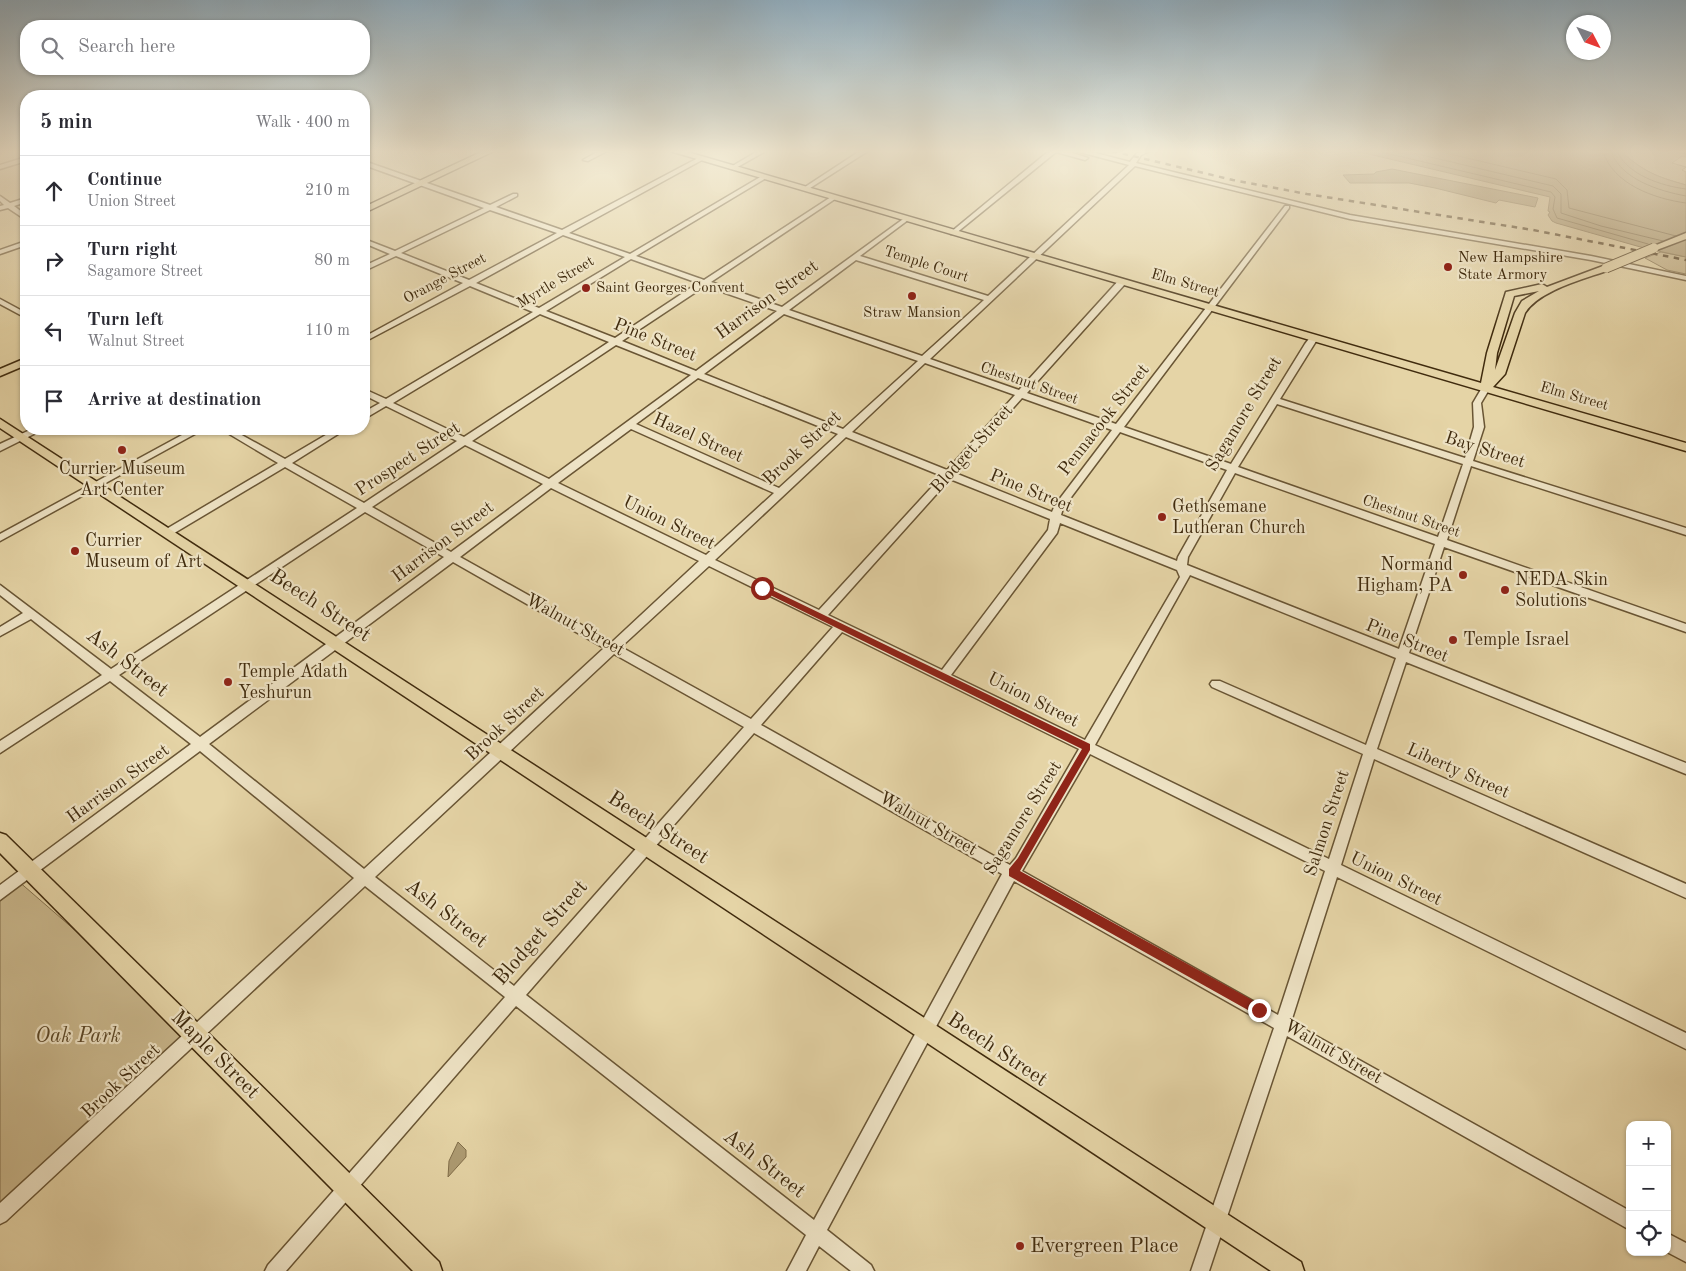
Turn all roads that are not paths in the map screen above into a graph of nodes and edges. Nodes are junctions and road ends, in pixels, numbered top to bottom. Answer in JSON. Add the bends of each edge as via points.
{"nodes":[{"id":1,"x":483,"y":210,"type":"edge"},
{"id":2,"x":504,"y":210,"type":"edge"},
{"id":3,"x":604,"y":210,"type":"edge"},
{"id":4,"x":707,"y":210,"type":"edge"},
{"id":5,"x":814,"y":210,"type":"edge"},
{"id":6,"x":876,"y":210,"type":"edge"},
{"id":7,"x":980,"y":210,"type":"edge"},
{"id":8,"x":1084,"y":210,"type":"edge"},
{"id":9,"x":1284,"y":210,"type":"edge"},
{"id":10,"x":1312,"y":210,"type":"edge"},
{"id":11,"x":1321,"y":210,"type":"edge"},
{"id":12,"x":1333,"y":213,"type":"junction"},
{"id":13,"x":906,"y":219,"type":"junction"},
{"id":14,"x":563,"y":232,"type":"junction"},
{"id":15,"x":953,"y":232,"type":"junction"},
{"id":16,"x":1686,"y":236,"type":"edge"},
{"id":17,"x":370,"y":243,"type":"edge"},
{"id":18,"x":20,"y":245,"type":"edge"},
{"id":19,"x":0,"y":252,"type":"edge"},
{"id":20,"x":394,"y":253,"type":"junction"},
{"id":21,"x":630,"y":256,"type":"junction"},
{"id":22,"x":1034,"y":256,"type":"junction"},
{"id":23,"x":855,"y":257,"type":"junction"},
{"id":24,"x":370,"y":265,"type":"edge"},
{"id":25,"x":1686,"y":278,"type":"edge"},
{"id":26,"x":704,"y":282,"type":"junction"},
{"id":27,"x":1122,"y":282,"type":"junction"},
{"id":28,"x":1566,"y":282,"type":"junction"},
{"id":29,"x":469,"y":283,"type":"junction"},
{"id":30,"x":988,"y":299,"type":"junction"},
{"id":31,"x":0,"y":301,"type":"edge"},
{"id":32,"x":1210,"y":308,"type":"junction"},
{"id":33,"x":539,"y":311,"type":"junction"},
{"id":34,"x":783,"y":311,"type":"junction"},
{"id":35,"x":20,"y":313,"type":"edge"},
{"id":36,"x":370,"y":337,"type":"edge"},
{"id":37,"x":1314,"y":338,"type":"junction"},
{"id":38,"x":615,"y":342,"type":"junction"},
{"id":39,"x":922,"y":360,"type":"junction"},
{"id":40,"x":20,"y":364,"type":"edge"},
{"id":41,"x":0,"y":372,"type":"edge"},
{"id":42,"x":697,"y":374,"type":"junction"},
{"id":43,"x":1486,"y":388,"type":"junction"},
{"id":44,"x":370,"y":395,"type":"edge"},
{"id":45,"x":1020,"y":395,"type":"junction"},
{"id":46,"x":1274,"y":400,"type":"junction"},
{"id":47,"x":385,"y":403,"type":"junction"},
{"id":48,"x":370,"y":412,"type":"edge"},
{"id":49,"x":0,"y":423,"type":"edge"},
{"id":50,"x":630,"y":425,"type":"junction"},
{"id":51,"x":1117,"y":429,"type":"junction"},
{"id":52,"x":843,"y":433,"type":"junction"},
{"id":53,"x":27,"y":435,"type":"edge"},
{"id":54,"x":188,"y":435,"type":"edge"},
{"id":55,"x":236,"y":435,"type":"edge"},
{"id":56,"x":332,"y":435,"type":"edge"},
{"id":57,"x":21,"y":438,"type":"junction"},
{"id":58,"x":464,"y":441,"type":"junction"},
{"id":59,"x":1686,"y":447,"type":"edge"},
{"id":60,"x":0,"y":448,"type":"edge"},
{"id":61,"x":1468,"y":462,"type":"junction"},
{"id":62,"x":285,"y":463,"type":"junction"},
{"id":63,"x":1232,"y":470,"type":"junction"},
{"id":64,"x":948,"y":475,"type":"junction"},
{"id":65,"x":551,"y":484,"type":"junction"},
{"id":66,"x":96,"y":486,"type":"junction"},
{"id":67,"x":780,"y":492,"type":"junction"},
{"id":68,"x":365,"y":507,"type":"junction"},
{"id":69,"x":1054,"y":518,"type":"junction"},
{"id":70,"x":1686,"y":532,"type":"edge"},
{"id":71,"x":167,"y":533,"type":"junction"},
{"id":72,"x":0,"y":538,"type":"edge"},
{"id":73,"x":1442,"y":541,"type":"junction"},
{"id":74,"x":453,"y":556,"type":"junction"},
{"id":75,"x":706,"y":560,"type":"junction"},
{"id":76,"x":1182,"y":568,"type":"junction"},
{"id":77,"x":246,"y":584,"type":"junction"},
{"id":78,"x":0,"y":589,"type":"edge"},
{"id":79,"x":30,"y":614,"type":"junction"},
{"id":80,"x":820,"y":616,"type":"junction"},
{"id":81,"x":841,"y":626,"type":"junction"},
{"id":82,"x":1686,"y":628,"type":"edge"},
{"id":83,"x":0,"y":632,"type":"edge"},
{"id":84,"x":337,"y":643,"type":"junction"},
{"id":85,"x":613,"y":647,"type":"junction"},
{"id":86,"x":1402,"y":657,"type":"junction"},
{"id":87,"x":109,"y":676,"type":"junction"},
{"id":88,"x":944,"y":676,"type":"junction"},
{"id":89,"x":1216,"y":684,"type":"dead end"},
{"id":90,"x":753,"y":726,"type":"junction"},
{"id":91,"x":201,"y":745,"type":"junction"},
{"id":92,"x":1087,"y":747,"type":"junction"},
{"id":93,"x":0,"y":748,"type":"edge"},
{"id":94,"x":1370,"y":752,"type":"junction"},
{"id":95,"x":500,"y":753,"type":"junction"},
{"id":96,"x":1686,"y":770,"type":"edge"},
{"id":97,"x":0,"y":841,"type":"edge"},
{"id":98,"x":647,"y":846,"type":"junction"},
{"id":99,"x":1332,"y":867,"type":"junction"},
{"id":100,"x":30,"y":870,"type":"junction"},
{"id":101,"x":1012,"y":872,"type":"junction"},
{"id":102,"x":364,"y":877,"type":"junction"},
{"id":103,"x":1686,"y":891,"type":"edge"},
{"id":104,"x":0,"y":893,"type":"edge"},
{"id":105,"x":516,"y":996,"type":"junction"},
{"id":106,"x":1283,"y":1024,"type":"junction"},
{"id":107,"x":925,"y":1029,"type":"junction"},
{"id":108,"x":196,"y":1035,"type":"junction"},
{"id":109,"x":1686,"y":1041,"type":"edge"},
{"id":110,"x":346,"y":1189,"type":"junction"},
{"id":111,"x":0,"y":1216,"type":"edge"},
{"id":112,"x":1626,"y":1219,"type":"edge"},
{"id":113,"x":1217,"y":1222,"type":"junction"},
{"id":114,"x":816,"y":1233,"type":"junction"},
{"id":115,"x":1671,"y":1244,"type":"edge"},
{"id":116,"x":1686,"y":1253,"type":"edge"},
{"id":117,"x":274,"y":1271,"type":"edge"},
{"id":118,"x":430,"y":1271,"type":"edge"},
{"id":119,"x":796,"y":1271,"type":"edge"},
{"id":120,"x":865,"y":1271,"type":"edge"},
{"id":121,"x":1200,"y":1271,"type":"edge"},
{"id":122,"x":1292,"y":1271,"type":"edge"}],
"edges":[{"from":1,"to":20,"type":"street"},
{"from":2,"to":14,"type":"street","name":"Chestnut Street"},
{"from":3,"to":14,"type":"street","name":"Orange Street"},
{"from":4,"to":21,"type":"street","name":"Myrtle Street"},
{"from":5,"to":26,"type":"street","name":"Prospect Street"},
{"from":6,"to":13,"type":"main road","name":"Elm Street"},
{"from":7,"to":15,"type":"street"},
{"from":8,"to":22,"type":"street","name":"Brook Street"},
{"from":9,"to":32,"type":"street","name":"Pennacook Street"},
{"from":10,"to":12,"type":"street"},
{"from":11,"to":12,"type":"street"},
{"from":12,"to":25,"type":"street"},
{"from":13,"to":15,"type":"main road","name":"Elm Street"},
{"from":13,"to":23,"type":"street","name":"Harrison Street"},
{"from":14,"to":21,"type":"street","name":"Chestnut Street"},
{"from":14,"to":29,"type":"street","name":"Orange Street"},
{"from":15,"to":22,"type":"main road","name":"Elm Street"},
{"from":16,"to":28,"type":"main road","bridge":true},
{"from":17,"to":20,"type":"street","name":"Pine Street"},
{"from":18,"to":19,"type":"street"},
{"from":20,"to":24,"type":"street"},
{"from":20,"to":29,"type":"street","name":"Pine Street"},
{"from":21,"to":26,"type":"street","name":"Chestnut Street"},
{"from":21,"to":33,"type":"street","name":"Myrtle Street"},
{"from":22,"to":27,"type":"main road","name":"Elm Street"},
{"from":22,"to":30,"type":"street","name":"Brook Street"},
{"from":23,"to":30,"type":"street","name":"Temple Court"},
{"from":23,"to":34,"type":"street","name":"Harrison Street"},
{"from":26,"to":34,"type":"street","name":"Chestnut Street"},
{"from":26,"to":38,"type":"street","name":"Prospect Street"},
{"from":27,"to":32,"type":"main road","name":"Elm Street"},
{"from":27,"to":45,"type":"street","name":"Blodget Street"},
{"from":28,"to":43,"type":"main road","via":[[1539,294],[1523,308],[1499,374]]},
{"from":28,"to":43,"type":"main road","via":[[1510,294],[1492,353]]},
{"from":29,"to":33,"type":"street","name":"Pine Street"},
{"from":29,"to":36,"type":"street","name":"Orange Street"},
{"from":30,"to":39,"type":"street","name":"Brook Street"},
{"from":31,"to":35,"type":"street"},
{"from":32,"to":37,"type":"main road","name":"Elm Street"},
{"from":32,"to":51,"type":"street","name":"Pennacook Street"},
{"from":33,"to":38,"type":"street","name":"Pine Street"},
{"from":33,"to":47,"type":"street","name":"Myrtle Street"},
{"from":34,"to":39,"type":"street","name":"Chestnut Street"},
{"from":34,"to":42,"type":"street","name":"Harrison Street"},
{"from":37,"to":43,"type":"main road","name":"Elm Street"},
{"from":37,"to":46,"type":"street","name":"Sagamore Street"},
{"from":38,"to":42,"type":"street","name":"Pine Street"},
{"from":38,"to":58,"type":"street","name":"Prospect Street"},
{"from":39,"to":45,"type":"street","name":"Chestnut Street"},
{"from":39,"to":52,"type":"street","name":"Brook Street"},
{"from":40,"to":41,"type":"main road"},
{"from":42,"to":50,"type":"street","name":"Harrison Street"},
{"from":42,"to":52,"type":"street","name":"Pine Street"},
{"from":43,"to":59,"type":"main road","name":"Elm Street"},
{"from":43,"to":61,"type":"street","name":"Salmon Street","via":[[1477,403],[1479,427]]},
{"from":44,"to":47,"type":"street","name":"Union Street"},
{"from":45,"to":51,"type":"street","name":"Chestnut Street"},
{"from":45,"to":64,"type":"street","name":"Blodget Street"},
{"from":46,"to":61,"type":"street","name":"Bay Street"},
{"from":46,"to":63,"type":"street","name":"Sagamore Street"},
{"from":47,"to":48,"type":"street","name":"Myrtle Street"},
{"from":47,"to":58,"type":"street","name":"Union Street"},
{"from":49,"to":57,"type":"main road","name":"Beech Street"},
{"from":50,"to":65,"type":"street","name":"Harrison Street"},
{"from":50,"to":67,"type":"street","name":"Hazel Street"},
{"from":51,"to":63,"type":"street","name":"Chestnut Street"},
{"from":51,"to":69,"type":"street","name":"Pennacook Street","via":[[1058,507]]},
{"from":52,"to":64,"type":"street","name":"Pine Street"},
{"from":52,"to":67,"type":"street","name":"Brook Street"},
{"from":53,"to":57,"type":"street"},
{"from":54,"to":66,"type":"street"},
{"from":55,"to":62,"type":"street","name":"Walnut Street"},
{"from":56,"to":62,"type":"street"},
{"from":57,"to":60,"type":"street"},
{"from":57,"to":66,"type":"main road","name":"Beech Street"},
{"from":58,"to":65,"type":"street","name":"Union Street"},
{"from":58,"to":68,"type":"street","name":"Prospect Street"},
{"from":61,"to":70,"type":"street","name":"Bay Street"},
{"from":61,"to":73,"type":"street","name":"Salmon Street"},
{"from":62,"to":68,"type":"street","name":"Walnut Street"},
{"from":62,"to":71,"type":"street"},
{"from":63,"to":73,"type":"street","name":"Chestnut Street"},
{"from":63,"to":76,"type":"street","name":"Sagamore Street","via":[[1183,557]]},
{"from":64,"to":69,"type":"street","name":"Pine Street"},
{"from":64,"to":80,"type":"street","name":"Blodget Street"},
{"from":65,"to":74,"type":"street","name":"Harrison Street"},
{"from":65,"to":75,"type":"street","name":"Union Street"},
{"from":66,"to":71,"type":"main road","name":"Beech Street"},
{"from":66,"to":72,"type":"street"},
{"from":67,"to":75,"type":"street","name":"Brook Street"},
{"from":68,"to":74,"type":"street","name":"Walnut Street"},
{"from":68,"to":77,"type":"street","name":"Prospect Street"},
{"from":69,"to":76,"type":"street","name":"Pine Street"},
{"from":69,"to":88,"type":"street","name":"Pennacook Street","via":[[1053,530]]},
{"from":71,"to":77,"type":"main road","name":"Beech Street"},
{"from":73,"to":82,"type":"street","name":"Chestnut Street"},
{"from":73,"to":86,"type":"street","name":"Salmon Street"},
{"from":74,"to":84,"type":"street","name":"Harrison Street"},
{"from":74,"to":85,"type":"street","name":"Walnut Street"},
{"from":75,"to":80,"type":"street","name":"Union Street"},
{"from":75,"to":85,"type":"street","name":"Brook Street"},
{"from":76,"to":86,"type":"street","name":"Pine Street"},
{"from":76,"to":92,"type":"street","name":"Sagamore Street","via":[[1185,577]]},
{"from":77,"to":84,"type":"main road","name":"Beech Street"},
{"from":77,"to":87,"type":"street","name":"Prospect Street"},
{"from":78,"to":79,"type":"street","name":"Ash Street"},
{"from":79,"to":83,"type":"street"},
{"from":79,"to":87,"type":"street","name":"Ash Street"},
{"from":80,"to":81,"type":"street","name":"Union Street"},
{"from":81,"to":88,"type":"street","name":"Union Street"},
{"from":81,"to":90,"type":"street","name":"Blodget Street"},
{"from":84,"to":91,"type":"street","name":"Harrison Street"},
{"from":84,"to":95,"type":"main road","name":"Beech Street"},
{"from":85,"to":90,"type":"street","name":"Walnut Street"},
{"from":85,"to":95,"type":"street","name":"Brook Street"},
{"from":86,"to":94,"type":"street","name":"Salmon Street"},
{"from":86,"to":96,"type":"street","name":"Pine Street"},
{"from":87,"to":91,"type":"street","name":"Ash Street"},
{"from":87,"to":93,"type":"street","name":"Prospect Street"},
{"from":88,"to":92,"type":"street","name":"Union Street"},
{"from":89,"to":94,"type":"street","name":"Liberty Street"},
{"from":90,"to":98,"type":"street","name":"Blodget Street"},
{"from":90,"to":101,"type":"street","name":"Walnut Street"},
{"from":91,"to":100,"type":"street","name":"Harrison Street"},
{"from":91,"to":102,"type":"street","name":"Ash Street"},
{"from":92,"to":99,"type":"street","name":"Union Street"},
{"from":92,"to":101,"type":"street","name":"Sagamore Street","via":[[1021,862]]},
{"from":94,"to":99,"type":"street","name":"Salmon Street"},
{"from":94,"to":103,"type":"street","name":"Liberty Street"},
{"from":95,"to":98,"type":"main road","name":"Beech Street"},
{"from":95,"to":102,"type":"street","name":"Brook Street"},
{"from":97,"to":100,"type":"main road","name":"Maple Street"},
{"from":98,"to":105,"type":"street","name":"Blodget Street"},
{"from":98,"to":107,"type":"main road","name":"Beech Street"},
{"from":99,"to":106,"type":"street","name":"Salmon Street"},
{"from":99,"to":109,"type":"street","name":"Union Street"},
{"from":100,"to":104,"type":"street","name":"Harrison Street"},
{"from":100,"to":108,"type":"main road","name":"Maple Street"},
{"from":101,"to":106,"type":"street","name":"Walnut Street"},
{"from":101,"to":107,"type":"street","name":"Sagamore Street"},
{"from":102,"to":105,"type":"street","name":"Ash Street"},
{"from":102,"to":108,"type":"street","name":"Brook Street"},
{"from":105,"to":110,"type":"street","name":"Blodget Street"},
{"from":105,"to":114,"type":"street","name":"Ash Street"},
{"from":106,"to":112,"type":"street","name":"Walnut Street"},
{"from":106,"to":113,"type":"street","name":"Salmon Street"},
{"from":107,"to":113,"type":"main road","name":"Beech Street"},
{"from":107,"to":114,"type":"street","name":"Sagamore Street"},
{"from":108,"to":110,"type":"main road","name":"Maple Street"},
{"from":108,"to":111,"type":"street","name":"Brook Street"},
{"from":110,"to":117,"type":"street","name":"Blodget Street"},
{"from":110,"to":118,"type":"main road","name":"Maple Street"},
{"from":113,"to":121,"type":"street","name":"Salmon Street"},
{"from":113,"to":122,"type":"main road","name":"Beech Street"},
{"from":114,"to":119,"type":"street","name":"Sagamore Street"},
{"from":114,"to":120,"type":"street","name":"Ash Street"},
{"from":115,"to":116,"type":"street"}]}
